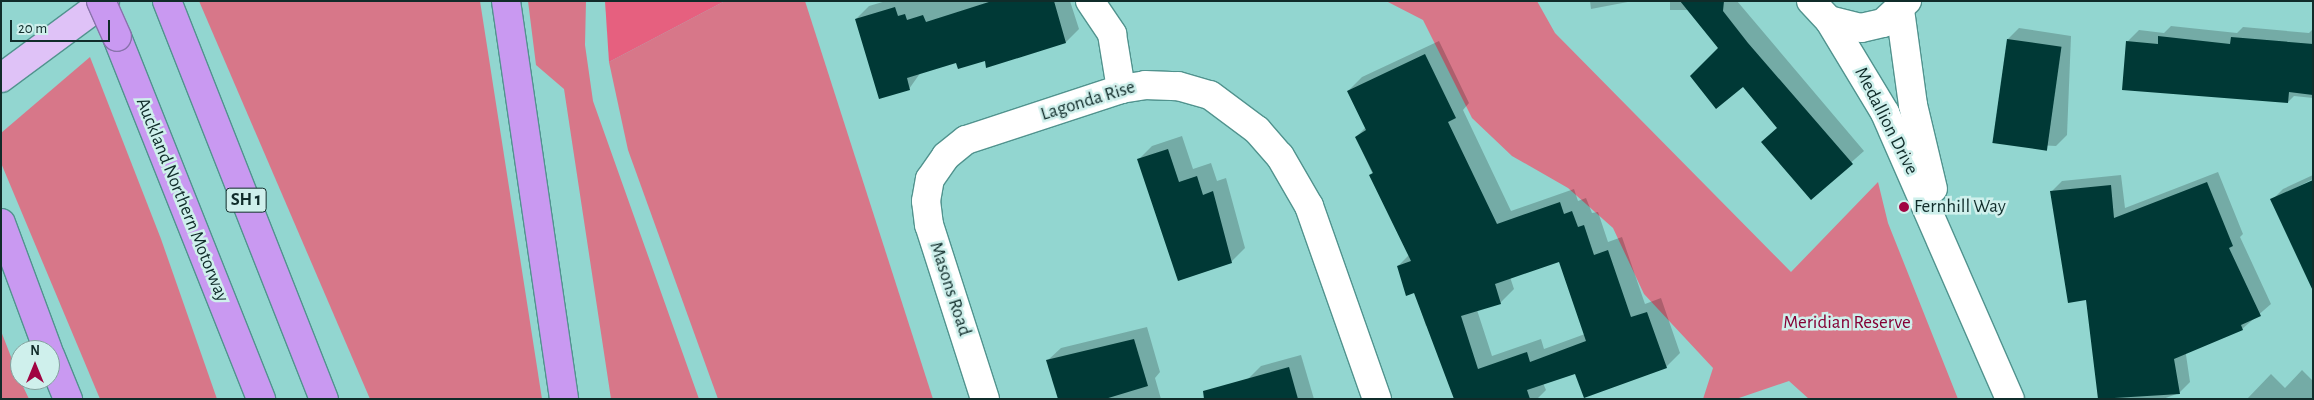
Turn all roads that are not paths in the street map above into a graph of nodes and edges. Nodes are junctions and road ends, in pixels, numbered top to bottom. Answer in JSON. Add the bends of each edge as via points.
{"nodes":[{"id":1,"x":103,"y":1,"type":"edge"},
{"id":2,"x":166,"y":1,"type":"edge"},
{"id":3,"x":506,"y":1,"type":"edge"},
{"id":4,"x":1090,"y":1,"type":"edge"},
{"id":5,"x":1904,"y":6,"type":"edge"},
{"id":6,"x":1820,"y":10,"type":"edge"},
{"id":7,"x":1,"y":78,"type":"edge"},
{"id":8,"x":1121,"y":88,"type":"junction"},
{"id":9,"x":930,"y":178,"type":"joint"},
{"id":10,"x":1,"y":223,"type":"edge"},
{"id":11,"x":1949,"y":254,"type":"junction"},
{"id":12,"x":1,"y":268,"type":"edge"},
{"id":13,"x":28,"y":302,"type":"junction"},
{"id":14,"x":44,"y":340,"type":"edge"},
{"id":15,"x":60,"y":379,"type":"edge"},
{"id":16,"x":68,"y":399,"type":"edge"},
{"id":17,"x":261,"y":399,"type":"edge"},
{"id":18,"x":324,"y":399,"type":"edge"},
{"id":19,"x":564,"y":399,"type":"edge"},
{"id":20,"x":985,"y":399,"type":"edge"},
{"id":21,"x":1377,"y":399,"type":"edge"},
{"id":22,"x":2010,"y":399,"type":"edge"}],
"edges":[{"from":1,"to":7,"type":"main road"},
{"from":1,"to":17,"type":"highway","name":"Auckland Northern Motorway","bridge":true},
{"from":2,"to":18,"type":"highway","number":"SH 1"},
{"from":3,"to":19,"type":"highway"},
{"from":4,"to":8,"type":"street","via":[[1112,34]]},
{"from":5,"to":6,"type":"street","via":[[1882,24],[1861,28]]},
{"from":5,"to":11,"type":"street","name":"Medallion Drive","via":[[1913,105]]},
{"from":6,"to":11,"type":"street","name":"Medallion Drive","via":[[1885,113]]},
{"from":8,"to":9,"type":"street","name":"Lagonda Rise","via":[[966,140],[946,156]]},
{"from":8,"to":21,"type":"street","name":"Lagonda Rise","via":[[1178,86],[1210,95],[1257,130],[1280,156],[1310,206]]},
{"from":9,"to":20,"type":"street","name":"Masons Road","via":[[926,201],[929,225]]},
{"from":10,"to":13,"type":"highway"},
{"from":11,"to":22,"type":"street","name":"Medallion Drive"},
{"from":12,"to":13,"type":"highway"},
{"from":13,"to":14,"type":"highway"},
{"from":15,"to":16,"type":"highway"}]}
